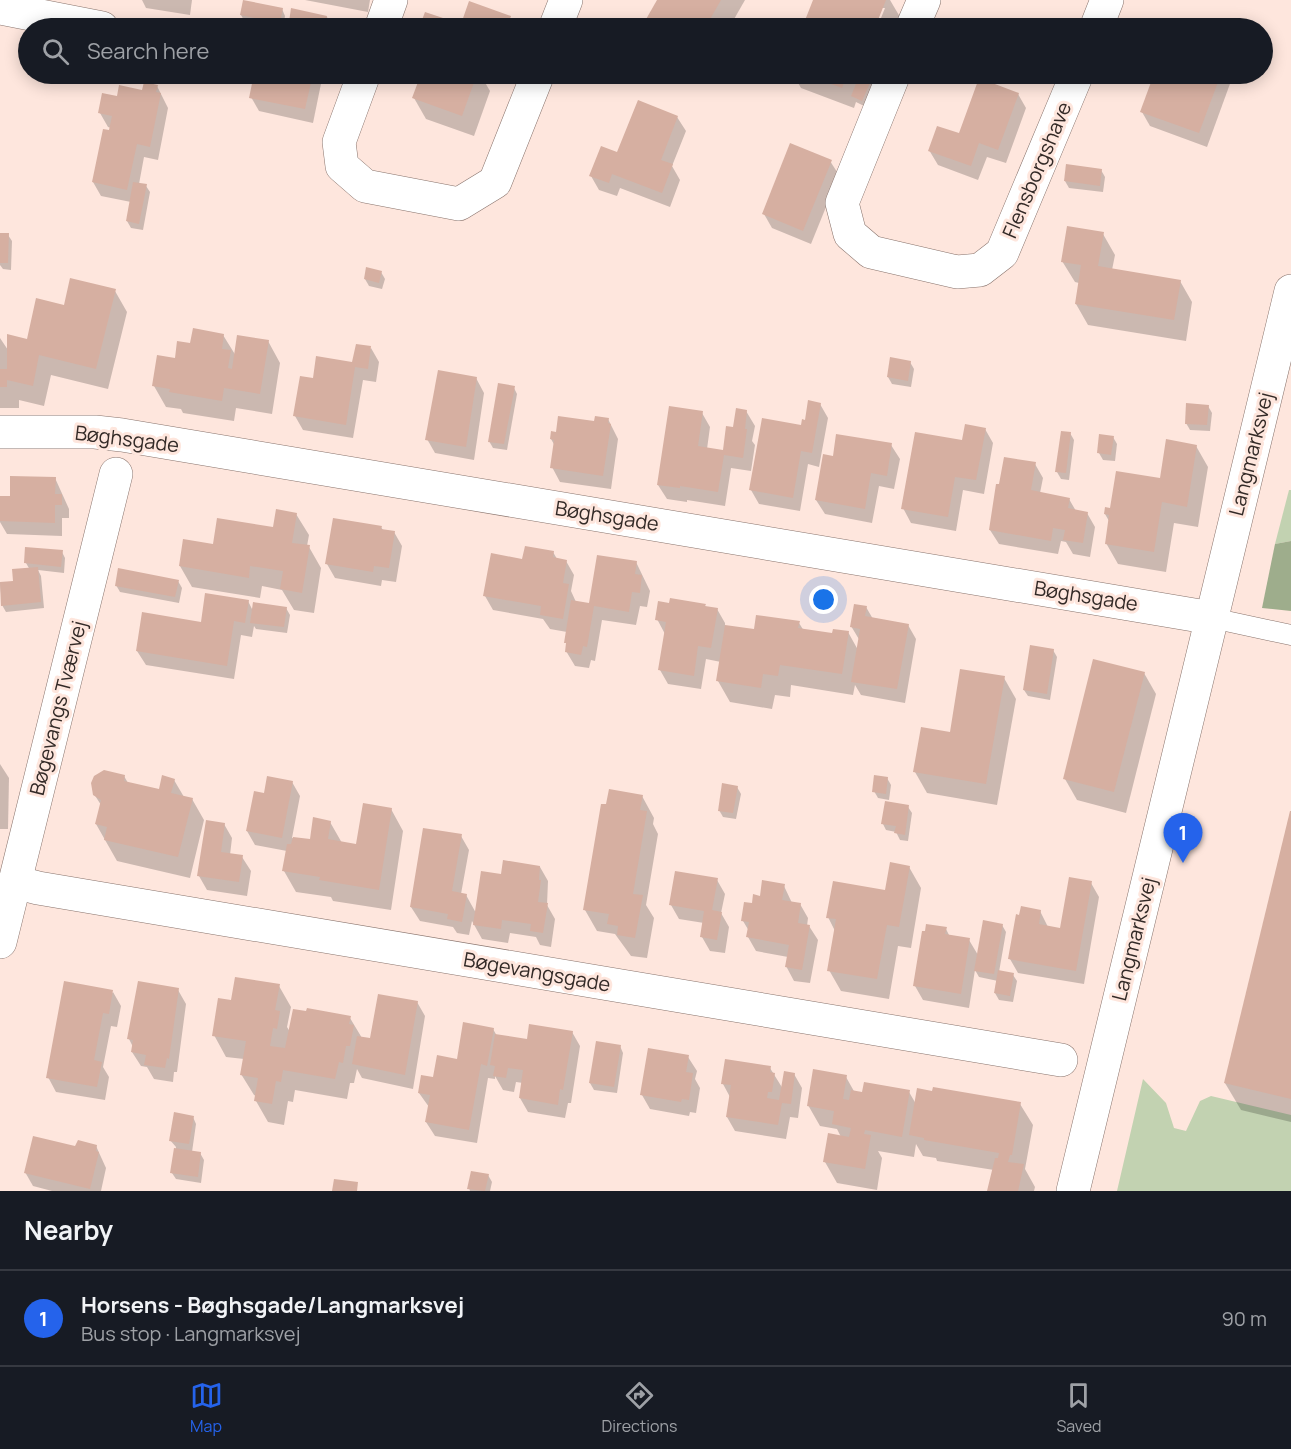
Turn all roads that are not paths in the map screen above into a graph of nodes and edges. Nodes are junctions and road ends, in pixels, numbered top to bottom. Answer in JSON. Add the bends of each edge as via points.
{"nodes":[{"id":1,"x":391,"y":0,"type":"edge"},
{"id":2,"x":566,"y":0,"type":"edge"},
{"id":3,"x":924,"y":0,"type":"edge"},
{"id":4,"x":1107,"y":0,"type":"edge"},
{"id":5,"x":0,"y":8,"type":"edge"},
{"id":6,"x":51,"y":18,"type":"edge"},
{"id":7,"x":385,"y":18,"type":"edge"},
{"id":8,"x":559,"y":18,"type":"edge"},
{"id":9,"x":916,"y":18,"type":"edge"},
{"id":10,"x":1100,"y":18,"type":"edge"},
{"id":11,"x":360,"y":84,"type":"edge"},
{"id":12,"x":534,"y":84,"type":"edge"},
{"id":13,"x":890,"y":84,"type":"edge"},
{"id":14,"x":1073,"y":84,"type":"edge"},
{"id":15,"x":1291,"y":291,"type":"edge"},
{"id":16,"x":0,"y":432,"type":"edge"},
{"id":17,"x":116,"y":474,"type":"dead end"},
{"id":18,"x":1212,"y":618,"type":"junction"},
{"id":19,"x":1291,"y":634,"type":"edge"},
{"id":20,"x":15,"y":882,"type":"junction"},
{"id":21,"x":0,"y":942,"type":"edge"},
{"id":22,"x":1061,"y":1060,"type":"dead end"},
{"id":23,"x":1073,"y":1191,"type":"edge"}],
"edges":[{"from":1,"to":7,"type":"street"},
{"from":2,"to":8,"type":"street"},
{"from":3,"to":9,"type":"street"},
{"from":4,"to":10,"type":"street"},
{"from":5,"to":6,"type":"street"},
{"from":11,"to":12,"type":"street","via":[[339,142],[342,166],[365,186],[459,204],[495,182]]},
{"from":13,"to":14,"type":"street","name":"Flensborgshave","via":[[842,203],[850,234],[871,252],[957,272],[980,270],[1002,254]]},
{"from":15,"to":18,"type":"street","name":"Langmarksvej"},
{"from":16,"to":18,"type":"street","name":"Bøghsgade","via":[[122,435]]},
{"from":17,"to":20,"type":"street","name":"Bøgevangs Tværvej"},
{"from":18,"to":19,"type":"lane"},
{"from":18,"to":23,"type":"street","name":"Langmarksvej"},
{"from":20,"to":21,"type":"street","name":"Bøgevangs Tværvej"},
{"from":20,"to":22,"type":"street","name":"Bøgevangsgade"}]}
